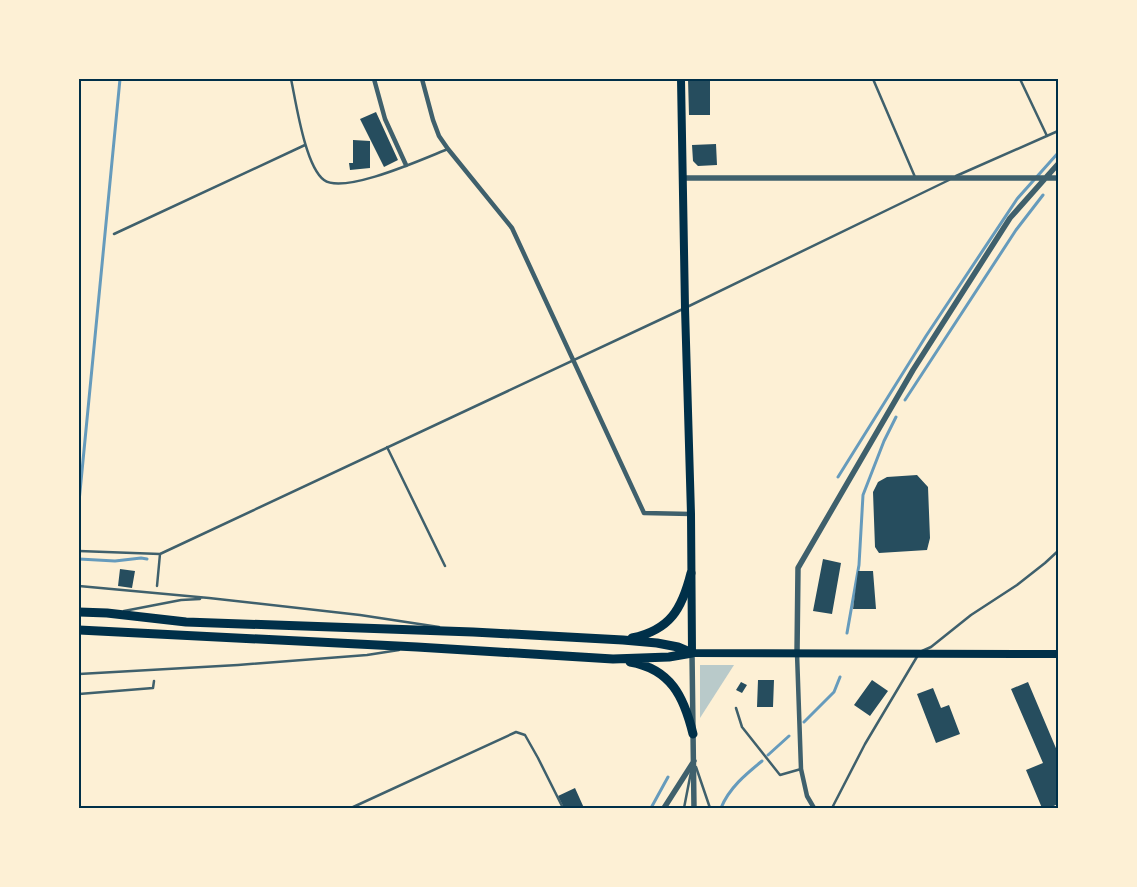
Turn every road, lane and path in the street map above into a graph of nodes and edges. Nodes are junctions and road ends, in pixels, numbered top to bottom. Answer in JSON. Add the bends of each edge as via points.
{"nodes":[{"id":1,"x":291,"y":79,"type":"edge"},
{"id":2,"x":374,"y":79,"type":"edge"},
{"id":3,"x":422,"y":79,"type":"edge"},
{"id":4,"x":681,"y":79,"type":"edge"},
{"id":5,"x":874,"y":79,"type":"edge"},
{"id":6,"x":1020,"y":79,"type":"edge"},
{"id":7,"x":1058,"y":131,"type":"edge"},
{"id":8,"x":1047,"y":136,"type":"junction"},
{"id":9,"x":305,"y":145,"type":"junction"},
{"id":10,"x":448,"y":149,"type":"junction"},
{"id":11,"x":1058,"y":164,"type":"edge"},
{"id":12,"x":406,"y":165,"type":"junction"},
{"id":13,"x":683,"y":178,"type":"junction"},
{"id":14,"x":916,"y":178,"type":"junction"},
{"id":15,"x":952,"y":178,"type":"junction"},
{"id":16,"x":1046,"y":178,"type":"junction"},
{"id":17,"x":1058,"y":178,"type":"edge"},
{"id":18,"x":114,"y":234,"type":"dead end"},
{"id":19,"x":685,"y":308,"type":"junction"},
{"id":20,"x":574,"y":359,"type":"junction"},
{"id":21,"x":387,"y":447,"type":"junction"},
{"id":22,"x":691,"y":514,"type":"junction"},
{"id":23,"x":1058,"y":551,"type":"edge"},
{"id":24,"x":79,"y":552,"type":"edge"},
{"id":25,"x":160,"y":554,"type":"junction"},
{"id":26,"x":445,"y":566,"type":"dead end"},
{"id":27,"x":691,"y":573,"type":"junction"},
{"id":28,"x":79,"y":586,"type":"edge"},
{"id":29,"x":157,"y":586,"type":"dead end"},
{"id":30,"x":209,"y":598,"type":"junction"},
{"id":31,"x":79,"y":612,"type":"edge"},
{"id":32,"x":108,"y":613,"type":"junction"},
{"id":33,"x":79,"y":630,"type":"edge"},
{"id":34,"x":473,"y":632,"type":"junction"},
{"id":35,"x":623,"y":640,"type":"junction"},
{"id":36,"x":417,"y":647,"type":"junction"},
{"id":37,"x":692,"y":653,"type":"junction"},
{"id":38,"x":796,"y":653,"type":"junction"},
{"id":39,"x":919,"y":653,"type":"junction"},
{"id":40,"x":1058,"y":654,"type":"edge"},
{"id":41,"x":613,"y":659,"type":"junction"},
{"id":42,"x":79,"y":674,"type":"edge"},
{"id":43,"x":154,"y":681,"type":"dead end"},
{"id":44,"x":79,"y":694,"type":"edge"},
{"id":45,"x":736,"y":708,"type":"dead end"},
{"id":46,"x":693,"y":734,"type":"junction"},
{"id":47,"x":694,"y":761,"type":"junction"},
{"id":48,"x":801,"y":769,"type":"junction"},
{"id":49,"x":352,"y":808,"type":"edge"},
{"id":50,"x":563,"y":808,"type":"edge"},
{"id":51,"x":664,"y":808,"type":"edge"},
{"id":52,"x":684,"y":808,"type":"edge"},
{"id":53,"x":694,"y":808,"type":"edge"},
{"id":54,"x":710,"y":808,"type":"edge"},
{"id":55,"x":814,"y":808,"type":"edge"},
{"id":56,"x":832,"y":808,"type":"edge"}],
"edges":[{"from":1,"to":9,"type":"lane"},
{"from":2,"to":12,"type":"street","via":[[385,119]]},
{"from":3,"to":10,"type":"street","via":[[433,120]]},
{"from":4,"to":13,"type":"main road"},
{"from":5,"to":14,"type":"lane"},
{"from":6,"to":8,"type":"lane"},
{"from":7,"to":8,"type":"lane"},
{"from":8,"to":15,"type":"lane"},
{"from":9,"to":12,"type":"lane","via":[[319,175],[329,183],[362,181]]},
{"from":9,"to":18,"type":"lane"},
{"from":10,"to":12,"type":"lane"},
{"from":10,"to":20,"type":"street","via":[[512,228]]},
{"from":11,"to":16,"type":"street"},
{"from":13,"to":14,"type":"street"},
{"from":13,"to":19,"type":"main road"},
{"from":14,"to":15,"type":"street"},
{"from":15,"to":16,"type":"street"},
{"from":15,"to":19,"type":"lane"},
{"from":16,"to":17,"type":"street"},
{"from":16,"to":38,"type":"street","via":[[1010,218],[928,346],[798,568]]},
{"from":19,"to":20,"type":"lane"},
{"from":19,"to":22,"type":"main road"},
{"from":20,"to":21,"type":"lane"},
{"from":20,"to":22,"type":"street","via":[[644,513]]},
{"from":21,"to":25,"type":"lane"},
{"from":21,"to":26,"type":"lane"},
{"from":22,"to":27,"type":"main road"},
{"from":23,"to":39,"type":"lane","via":[[1017,585]]},
{"from":24,"to":25,"type":"lane"},
{"from":25,"to":29,"type":"lane"},
{"from":27,"to":35,"type":"highway","via":[[681,604],[663,626]]},
{"from":27,"to":37,"type":"main road"},
{"from":28,"to":30,"type":"lane"},
{"from":30,"to":32,"type":"lane"},
{"from":30,"to":34,"type":"lane"},
{"from":31,"to":32,"type":"highway"},
{"from":32,"to":34,"type":"highway","via":[[186,622]]},
{"from":33,"to":36,"type":"highway"},
{"from":34,"to":35,"type":"highway"},
{"from":35,"to":37,"type":"highway","via":[[657,643]]},
{"from":36,"to":41,"type":"highway"},
{"from":36,"to":42,"type":"lane","via":[[367,655]]},
{"from":37,"to":38,"type":"main road"},
{"from":37,"to":41,"type":"highway"},
{"from":37,"to":46,"type":"street"},
{"from":38,"to":39,"type":"main road"},
{"from":38,"to":48,"type":"street"},
{"from":39,"to":40,"type":"main road"},
{"from":39,"to":56,"type":"lane","via":[[865,744]]},
{"from":41,"to":46,"type":"highway","via":[[637,663],[664,676],[682,700]]},
{"from":43,"to":44,"type":"lane","via":[[153,688]]},
{"from":45,"to":48,"type":"lane","via":[[742,727],[780,775]]},
{"from":46,"to":47,"type":"street"},
{"from":47,"to":51,"type":"street"},
{"from":47,"to":52,"type":"lane"},
{"from":47,"to":53,"type":"street"},
{"from":47,"to":54,"type":"lane"},
{"from":48,"to":55,"type":"street","via":[[807,796]]},
{"from":49,"to":50,"type":"lane","via":[[516,732],[525,736]]}]}
